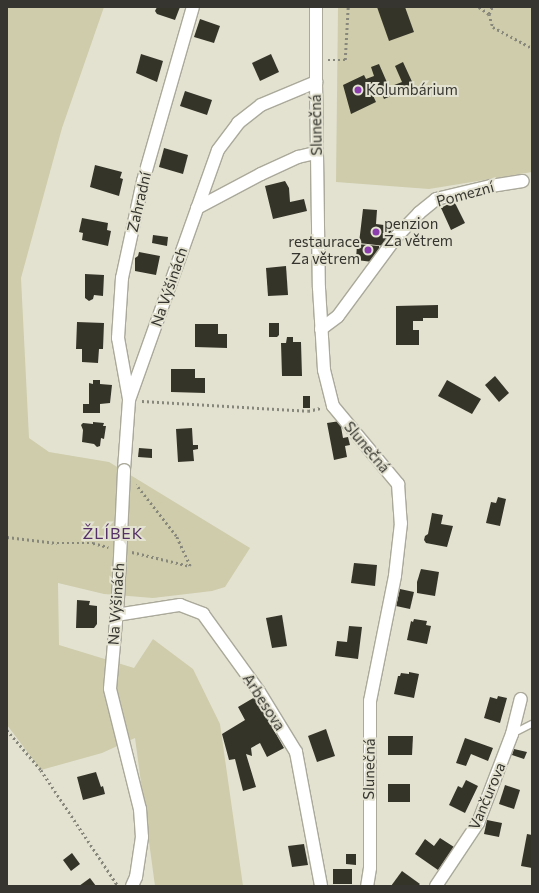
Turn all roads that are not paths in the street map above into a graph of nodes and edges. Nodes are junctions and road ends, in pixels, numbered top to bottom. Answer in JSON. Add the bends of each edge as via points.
{"nodes":[{"id":1,"x":193,"y":7,"type":"edge"},
{"id":2,"x":316,"y":7,"type":"edge"},
{"id":3,"x":316,"y":82,"type":"junction"},
{"id":4,"x":316,"y":153,"type":"junction"},
{"id":5,"x":523,"y":181,"type":"dead end"},
{"id":6,"x":197,"y":208,"type":"junction"},
{"id":7,"x":321,"y":329,"type":"junction"},
{"id":8,"x":129,"y":400,"type":"junction"},
{"id":9,"x":116,"y":615,"type":"junction"},
{"id":10,"x":521,"y":699,"type":"dead end"},
{"id":11,"x":532,"y":724,"type":"edge"},
{"id":12,"x":512,"y":734,"type":"junction"},
{"id":13,"x":137,"y":883,"type":"edge"},
{"id":14,"x":320,"y":886,"type":"edge"},
{"id":15,"x":367,"y":886,"type":"edge"},
{"id":16,"x":436,"y":886,"type":"edge"}],
"edges":[{"from":1,"to":8,"type":"street","name":"Zahradní","via":[[143,181],[122,278],[118,338]]},
{"from":2,"to":3,"type":"street","name":"Slunečná"},
{"from":3,"to":4,"type":"street","name":"Slunečná"},
{"from":3,"to":6,"type":"street","name":"Na Výšinách","via":[[261,105],[238,123],[218,150]]},
{"from":4,"to":6,"type":"street","via":[[298,157],[267,171]]},
{"from":4,"to":7,"type":"street","name":"Slunečná"},
{"from":5,"to":7,"type":"street","name":"Pomezní","via":[[436,199],[397,236],[338,316]]},
{"from":6,"to":8,"type":"street","name":"Na Výšinách"},
{"from":7,"to":15,"type":"street","name":"Slunečná","via":[[324,370],[333,406],[398,484],[399,492],[401,523],[395,576],[370,701],[370,868]]},
{"from":8,"to":9,"type":"street","name":"Na Výšinách","bridge":true},
{"from":9,"to":13,"type":"street","name":"Na Výšinách","via":[[110,689],[140,809],[142,837]]},
{"from":9,"to":14,"type":"street","name":"Arbesova","via":[[180,605],[203,614],[258,690],[296,752]]},
{"from":10,"to":12,"type":"street","name":"Vančurova"},
{"from":11,"to":12,"type":"lane"},
{"from":12,"to":16,"type":"street","name":"Vančurova","via":[[478,823]]}]}
